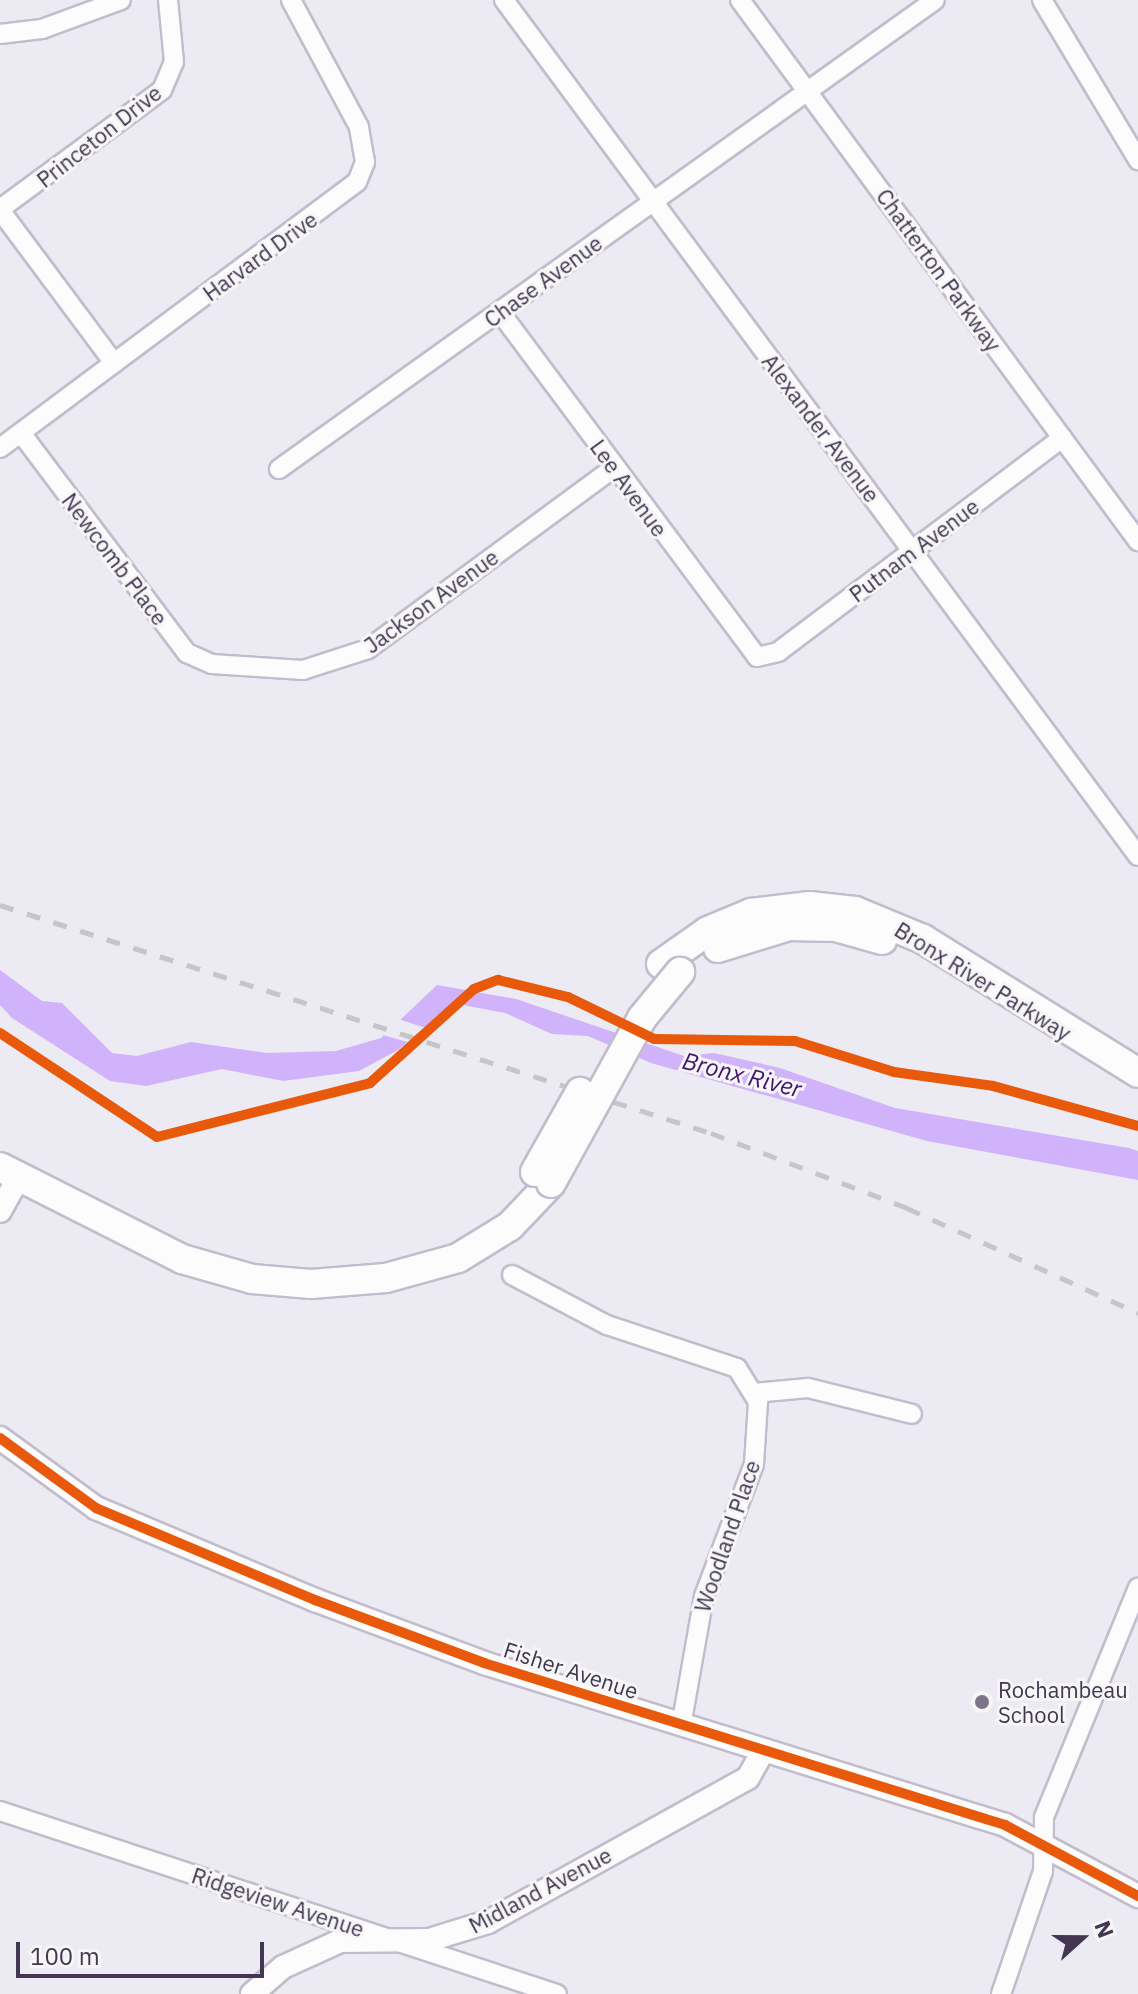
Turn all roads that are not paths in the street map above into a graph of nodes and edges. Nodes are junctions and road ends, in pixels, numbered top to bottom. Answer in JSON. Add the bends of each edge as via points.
{"nodes":[{"id":1,"x":121,"y":0,"type":"edge"},
{"id":2,"x":168,"y":0,"type":"edge"},
{"id":3,"x":291,"y":0,"type":"edge"},
{"id":4,"x":504,"y":0,"type":"edge"},
{"id":5,"x":740,"y":0,"type":"edge"},
{"id":6,"x":935,"y":0,"type":"edge"},
{"id":7,"x":1042,"y":0,"type":"edge"},
{"id":8,"x":0,"y":34,"type":"edge"},
{"id":9,"x":806,"y":90,"type":"junction"},
{"id":10,"x":1138,"y":160,"type":"edge"},
{"id":11,"x":652,"y":202,"type":"junction"},
{"id":12,"x":0,"y":210,"type":"edge"},
{"id":13,"x":500,"y":312,"type":"junction"},
{"id":14,"x":114,"y":363,"type":"junction"},
{"id":15,"x":21,"y":433,"type":"junction"},
{"id":16,"x":1062,"y":438,"type":"junction"},
{"id":17,"x":0,"y":448,"type":"edge"},
{"id":18,"x":615,"y":467,"type":"junction"},
{"id":19,"x":279,"y":469,"type":"dead end"},
{"id":20,"x":1138,"y":541,"type":"edge"},
{"id":21,"x":914,"y":551,"type":"junction"},
{"id":22,"x":763,"y":658,"type":"joint"},
{"id":23,"x":223,"y":665,"type":"joint"},
{"id":24,"x":1138,"y":856,"type":"edge"},
{"id":25,"x":671,"y":968,"type":"junction"},
{"id":26,"x":1138,"y":1073,"type":"edge"},
{"id":27,"x":1138,"y":1094,"type":"edge"},
{"id":28,"x":0,"y":1145,"type":"edge"},
{"id":29,"x":9,"y":1172,"type":"edge"},
{"id":30,"x":543,"y":1178,"type":"junction"},
{"id":31,"x":0,"y":1211,"type":"edge"},
{"id":32,"x":512,"y":1275,"type":"dead end"},
{"id":33,"x":754,"y":1393,"type":"junction"},
{"id":34,"x":912,"y":1414,"type":"dead end"},
{"id":35,"x":2,"y":1443,"type":"edge"},
{"id":36,"x":1138,"y":1588,"type":"edge"},
{"id":37,"x":681,"y":1726,"type":"junction"},
{"id":38,"x":763,"y":1751,"type":"junction"},
{"id":39,"x":0,"y":1811,"type":"edge"},
{"id":40,"x":1043,"y":1843,"type":"junction"},
{"id":41,"x":1138,"y":1896,"type":"edge"},
{"id":42,"x":390,"y":1939,"type":"junction"},
{"id":43,"x":252,"y":1994,"type":"edge"},
{"id":44,"x":557,"y":1994,"type":"edge"},
{"id":45,"x":1001,"y":1994,"type":"edge"}],
"edges":[{"from":1,"to":8,"type":"street","via":[[42,29]]},
{"from":2,"to":12,"type":"street","name":"Princeton Drive","via":[[174,62],[162,90]]},
{"from":3,"to":14,"type":"street","name":"Harvard Drive","via":[[359,127],[363,173],[350,190]]},
{"from":4,"to":11,"type":"street","name":"Alexander Avenue"},
{"from":5,"to":9,"type":"street","name":"Chatterton Parkway"},
{"from":6,"to":9,"type":"street","name":"Chase Avenue"},
{"from":7,"to":10,"type":"street"},
{"from":9,"to":11,"type":"street","name":"Chase Avenue"},
{"from":9,"to":16,"type":"street","name":"Chatterton Parkway"},
{"from":11,"to":13,"type":"street","name":"Chase Avenue"},
{"from":11,"to":21,"type":"street","name":"Alexander Avenue"},
{"from":12,"to":14,"type":"street"},
{"from":13,"to":18,"type":"street","name":"Lee Avenue"},
{"from":13,"to":19,"type":"street","name":"Chase Avenue"},
{"from":14,"to":15,"type":"street","name":"Harvard Drive"},
{"from":15,"to":17,"type":"street","name":"Harvard Drive"},
{"from":15,"to":23,"type":"street","name":"Newcomb Place","via":[[181,645],[204,663]]},
{"from":16,"to":20,"type":"street","name":"Chatterton Parkway"},
{"from":16,"to":21,"type":"street","name":"Putnam Avenue"},
{"from":18,"to":22,"type":"street","name":"Lee Avenue","via":[[744,646]]},
{"from":18,"to":23,"type":"street","name":"Jackson Avenue","via":[[355,656],[315,670]]},
{"from":21,"to":22,"type":"street","name":"Putnam Avenue"},
{"from":21,"to":24,"type":"street","name":"Alexander Avenue"},
{"from":25,"to":26,"type":"highway","name":"Bronx River Parkway","via":[[708,931],[751,913],[810,906],[855,911],[923,939]]},
{"from":25,"to":27,"type":"highway","name":"Bronx River Parkway","via":[[776,928],[863,933],[915,956]]},
{"from":25,"to":30,"type":"highway","name":"Bronx River Parkway","bridge":true},
{"from":28,"to":30,"type":"highway","name":"Bronx River Parkway","via":[[185,1240],[299,1265],[371,1261],[441,1244]]},
{"from":29,"to":30,"type":"highway","name":"Bronx River Parkway","via":[[182,1259],[311,1284],[386,1278],[458,1258],[510,1226]]},
{"from":29,"to":31,"type":"street"},
{"from":32,"to":33,"type":"street","via":[[607,1325],[737,1368]]},
{"from":33,"to":34,"type":"street","via":[[808,1388]]},
{"from":33,"to":37,"type":"street","name":"Woodland Place","via":[[760,1426],[754,1464],[704,1596]]},
{"from":35,"to":37,"type":"street","name":"Fisher Avenue","via":[[96,1508],[315,1600]]},
{"from":36,"to":40,"type":"street","via":[[1044,1817]]},
{"from":37,"to":38,"type":"street","name":"Fisher Avenue"},
{"from":38,"to":40,"type":"street","name":"Fisher Avenue"},
{"from":38,"to":42,"type":"street","name":"Midland Avenue","via":[[748,1778],[507,1913],[429,1940]]},
{"from":39,"to":42,"type":"street","name":"Ridgeview Avenue"},
{"from":40,"to":41,"type":"street","name":"Fisher Avenue"},
{"from":40,"to":45,"type":"street","via":[[1043,1871]]},
{"from":42,"to":43,"type":"street","name":"Midland Avenue","via":[[321,1948]]},
{"from":42,"to":44,"type":"street","name":"Ridgeview Avenue"}]}
